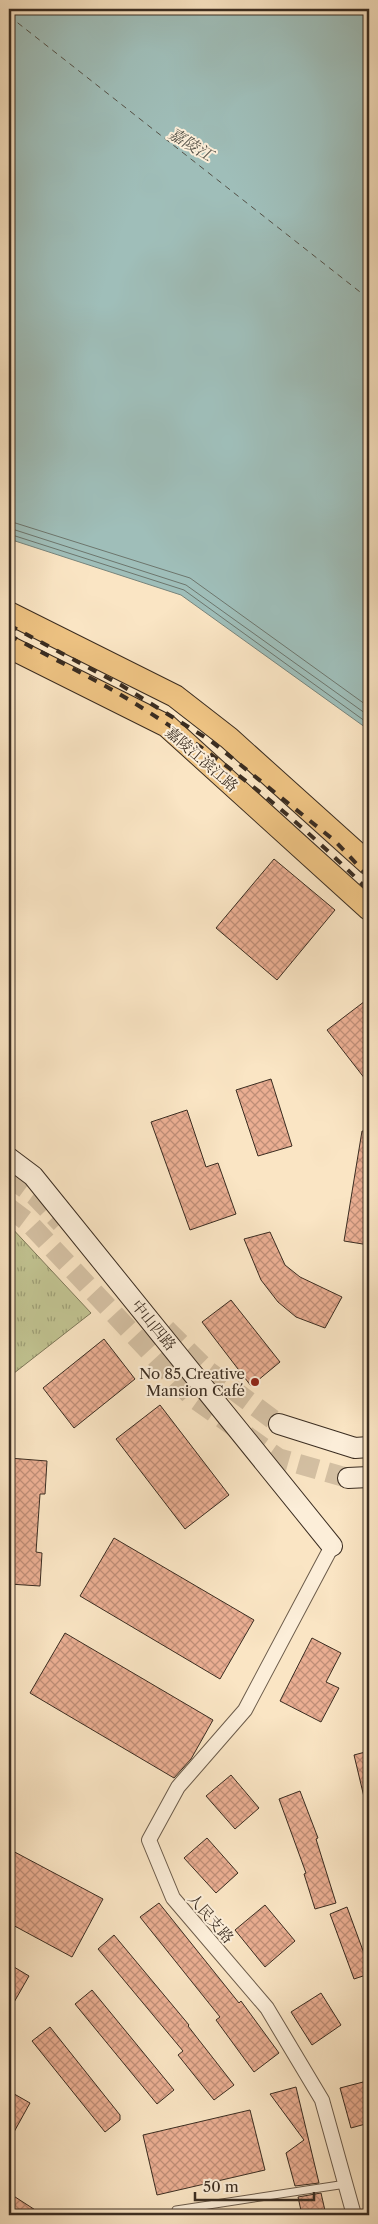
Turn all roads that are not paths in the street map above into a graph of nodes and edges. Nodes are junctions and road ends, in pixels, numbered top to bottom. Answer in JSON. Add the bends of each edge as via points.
{"nodes":[{"id":1,"x":9,"y":612,"type":"edge"},
{"id":2,"x":9,"y":647,"type":"edge"},
{"id":3,"x":369,"y":864,"type":"edge"},
{"id":4,"x":369,"y":910,"type":"edge"},
{"id":5,"x":9,"y":1158,"type":"edge"},
{"id":6,"x":279,"y":1424,"type":"tunnel mouth"},
{"id":7,"x":369,"y":1447,"type":"edge"},
{"id":8,"x":348,"y":1478,"type":"tunnel mouth"},
{"id":9,"x":369,"y":1478,"type":"edge"},
{"id":10,"x":332,"y":1546,"type":"joint"},
{"id":11,"x":346,"y":2184,"type":"junction"},
{"id":12,"x":176,"y":2210,"type":"dead end"},
{"id":13,"x":354,"y":2215,"type":"edge"}],
"edges":[{"from":1,"to":3,"type":"main road","name":"嘉陵江滨江路","via":[[175,696],[229,738]]},
{"from":2,"to":4,"type":"main road","name":"嘉陵江滨江路","via":[[167,726]]},
{"from":5,"to":10,"type":"street","name":"中山四路","via":[[33,1176]]},
{"from":6,"to":7,"type":"street","via":[[354,1448]]},
{"from":8,"to":9,"type":"street"},
{"from":10,"to":11,"type":"street","name":"人民支路","via":[[245,1710],[178,1787],[149,1840],[173,1898],[267,2008],[322,2100]]},
{"from":11,"to":12,"type":"lane"},
{"from":11,"to":13,"type":"street","name":"人民支路"}]}
